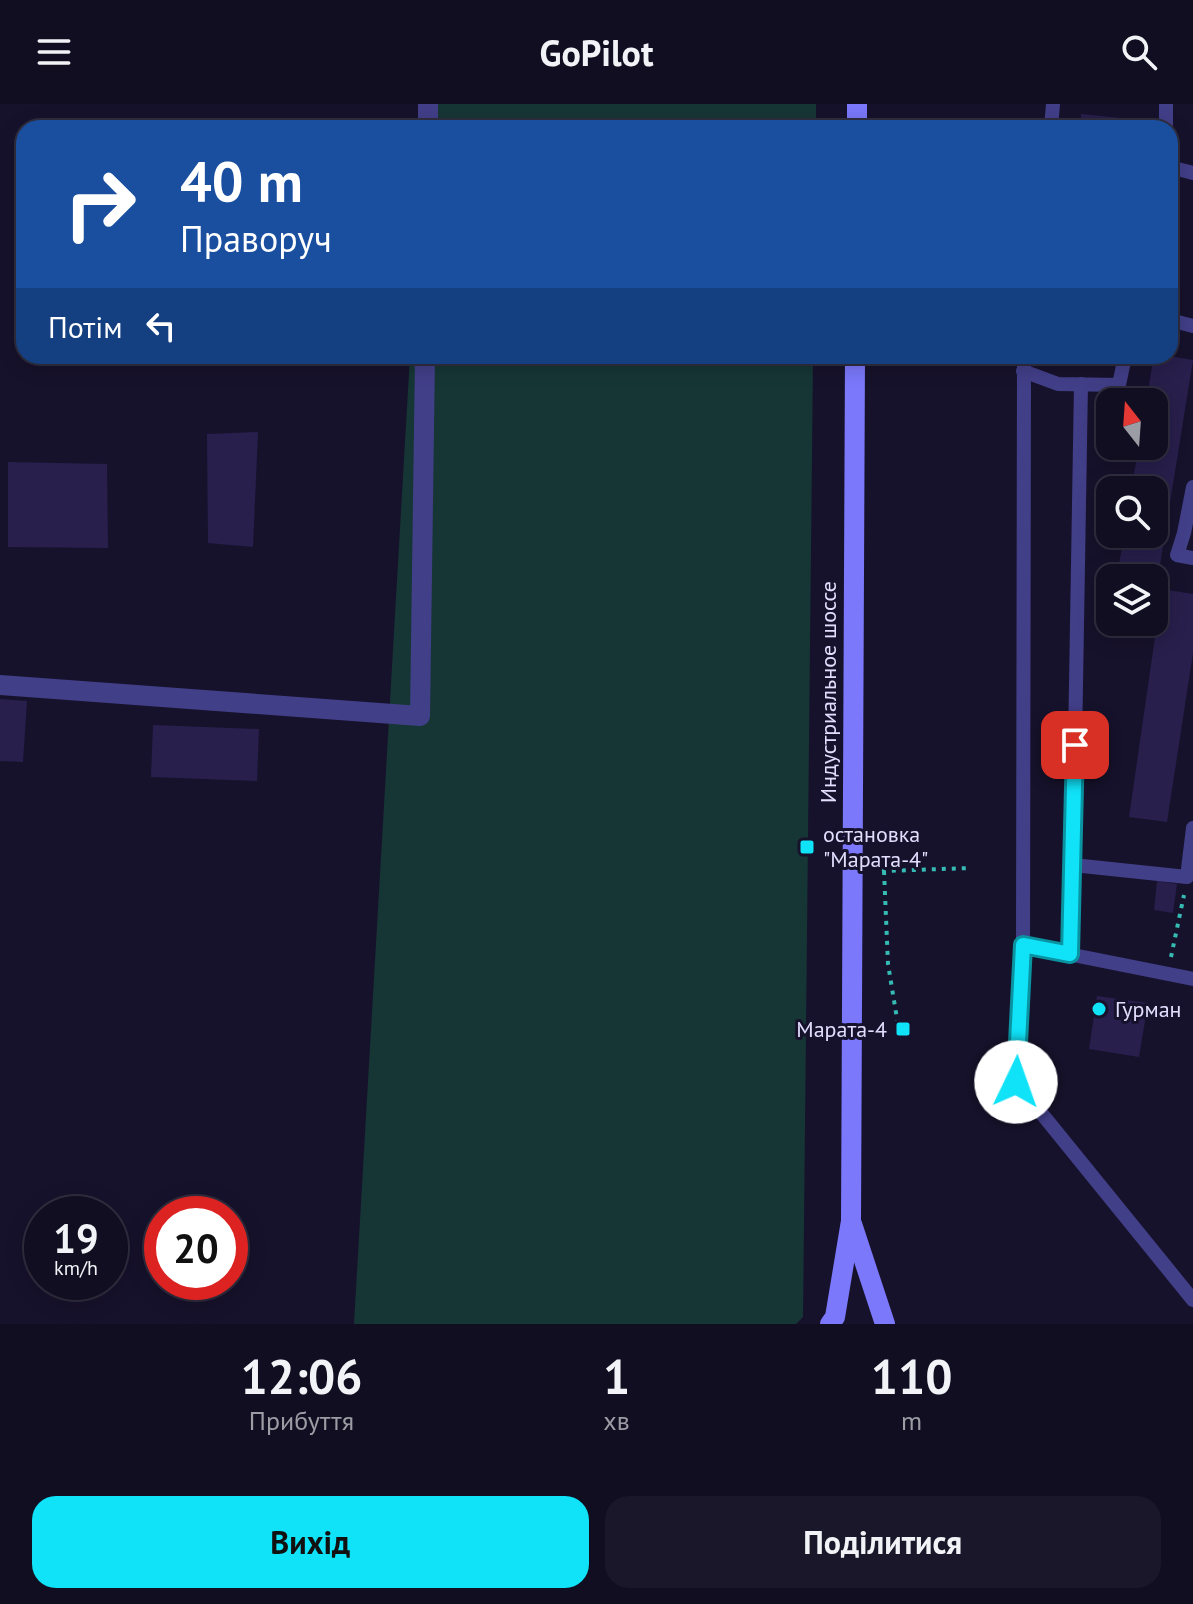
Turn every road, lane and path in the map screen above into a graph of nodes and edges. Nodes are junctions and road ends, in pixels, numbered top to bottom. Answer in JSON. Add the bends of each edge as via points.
{"nodes":[{"id":1,"x":425,"y":364,"type":"edge"},
{"id":2,"x":855,"y":364,"type":"edge"},
{"id":3,"x":1023,"y":364,"type":"edge"},
{"id":4,"x":1123,"y":364,"type":"edge"},
{"id":5,"x":1081,"y":384,"type":"junction"},
{"id":6,"x":1193,"y":487,"type":"edge"},
{"id":7,"x":1193,"y":558,"type":"edge"},
{"id":8,"x":0,"y":685,"type":"edge"},
{"id":9,"x":1193,"y":828,"type":"edge"},
{"id":10,"x":882,"y":859,"type":"dead end"},
{"id":11,"x":1073,"y":865,"type":"junction"},
{"id":12,"x":970,"y":868,"type":"dead end"},
{"id":13,"x":884,"y":871,"type":"junction"},
{"id":14,"x":1190,"y":878,"type":"edge"},
{"id":15,"x":1023,"y":945,"type":"junction"},
{"id":16,"x":1070,"y":954,"type":"junction"},
{"id":17,"x":1168,"y":974,"type":"junction"},
{"id":18,"x":1193,"y":979,"type":"edge"},
{"id":19,"x":898,"y":1025,"type":"dead end"},
{"id":20,"x":851,"y":1221,"type":"junction"},
{"id":21,"x":1193,"y":1300,"type":"edge"},
{"id":22,"x":830,"y":1324,"type":"edge"},
{"id":23,"x":885,"y":1324,"type":"edge"}],
"edges":[{"from":1,"to":8,"type":"street","via":[[420,716]]},
{"from":2,"to":20,"type":"main road","name":"Индустриальное шоссе"},
{"from":3,"to":5,"type":"lane","via":[[1058,384]]},
{"from":3,"to":15,"type":"lane"},
{"from":4,"to":5,"type":"lane","via":[[1119,385]]},
{"from":5,"to":11,"type":"lane"},
{"from":6,"to":7,"type":"lane","via":[[1177,555]]},
{"from":9,"to":14,"type":"lane"},
{"from":10,"to":13,"type":"path"},
{"from":11,"to":14,"type":"lane"},
{"from":11,"to":16,"type":"lane"},
{"from":12,"to":13,"type":"path"},
{"from":13,"to":19,"type":"path","via":[[888,964]]},
{"from":14,"to":17,"type":"path"},
{"from":15,"to":16,"type":"lane"},
{"from":15,"to":21,"type":"lane","via":[[1016,1082]]},
{"from":16,"to":17,"type":"lane"},
{"from":17,"to":18,"type":"lane"},
{"from":20,"to":22,"type":"main road"},
{"from":20,"to":23,"type":"main road"}]}
